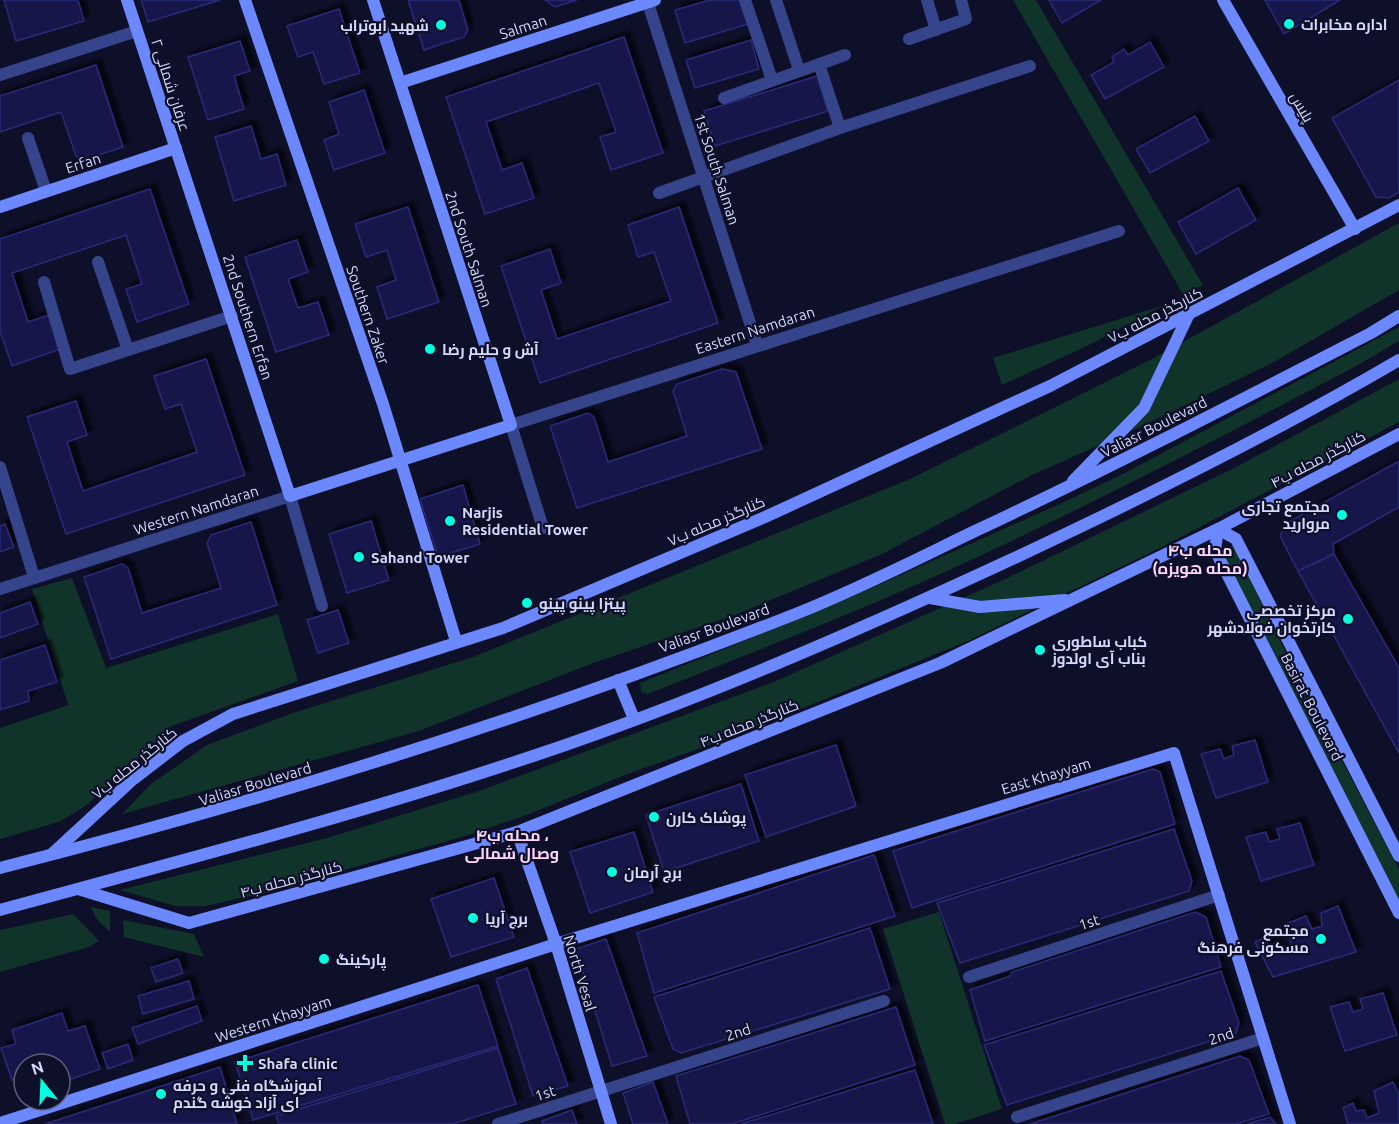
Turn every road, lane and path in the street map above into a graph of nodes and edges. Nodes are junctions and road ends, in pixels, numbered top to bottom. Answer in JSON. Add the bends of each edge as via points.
{"nodes":[{"id":1,"x":127,"y":0,"type":"edge"},
{"id":2,"x":245,"y":0,"type":"edge"},
{"id":3,"x":373,"y":0,"type":"edge"},
{"id":4,"x":745,"y":0,"type":"edge"},
{"id":5,"x":776,"y":0,"type":"edge"},
{"id":6,"x":927,"y":0,"type":"edge"},
{"id":7,"x":961,"y":0,"type":"edge"},
{"id":8,"x":1223,"y":0,"type":"edge"},
{"id":9,"x":650,"y":1,"type":"edge"},
{"id":10,"x":936,"y":30,"type":"junction"},
{"id":11,"x":137,"y":31,"type":"junction"},
{"id":12,"x":909,"y":39,"type":"dead end"},
{"id":13,"x":845,"y":54,"type":"dead end"},
{"id":14,"x":819,"y":64,"type":"junction"},
{"id":15,"x":1030,"y":66,"type":"dead end"},
{"id":16,"x":799,"y":70,"type":"junction"},
{"id":17,"x":0,"y":75,"type":"edge"},
{"id":18,"x":772,"y":80,"type":"junction"},
{"id":19,"x":400,"y":83,"type":"junction"},
{"id":20,"x":724,"y":98,"type":"dead end"},
{"id":21,"x":840,"y":128,"type":"junction"},
{"id":22,"x":28,"y":138,"type":"dead end"},
{"id":23,"x":176,"y":148,"type":"junction"},
{"id":24,"x":704,"y":177,"type":"junction"},
{"id":25,"x":46,"y":191,"type":"junction"},
{"id":26,"x":659,"y":193,"type":"dead end"},
{"id":27,"x":1399,"y":205,"type":"edge"},
{"id":28,"x":0,"y":207,"type":"edge"},
{"id":29,"x":1355,"y":229,"type":"junction"},
{"id":30,"x":1119,"y":231,"type":"dead end"},
{"id":31,"x":98,"y":262,"type":"dead end"},
{"id":32,"x":44,"y":282,"type":"dead end"},
{"id":33,"x":1189,"y":314,"type":"junction"},
{"id":34,"x":232,"y":316,"type":"junction"},
{"id":35,"x":1399,"y":316,"type":"edge"},
{"id":36,"x":757,"y":345,"type":"junction"},
{"id":37,"x":128,"y":350,"type":"junction"},
{"id":38,"x":1399,"y":360,"type":"edge"},
{"id":39,"x":511,"y":425,"type":"junction"},
{"id":40,"x":1399,"y":434,"type":"edge"},
{"id":41,"x":402,"y":462,"type":"junction"},
{"id":42,"x":0,"y":467,"type":"edge"},
{"id":43,"x":1066,"y":489,"type":"junction"},
{"id":44,"x":290,"y":496,"type":"junction"},
{"id":45,"x":543,"y":528,"type":"dead end"},
{"id":46,"x":1218,"y":529,"type":"junction"},
{"id":47,"x":34,"y":577,"type":"junction"},
{"id":48,"x":0,"y":589,"type":"edge"},
{"id":49,"x":930,"y":598,"type":"junction"},
{"id":50,"x":1074,"y":599,"type":"junction"},
{"id":51,"x":322,"y":606,"type":"dead end"},
{"id":52,"x":456,"y":641,"type":"junction"},
{"id":53,"x":618,"y":680,"type":"junction"},
{"id":54,"x":634,"y":719,"type":"junction"},
{"id":55,"x":517,"y":832,"type":"junction"},
{"id":56,"x":50,"y":856,"type":"junction"},
{"id":57,"x":1399,"y":856,"type":"edge"},
{"id":58,"x":0,"y":868,"type":"edge"},
{"id":59,"x":76,"y":889,"type":"junction"},
{"id":60,"x":1219,"y":895,"type":"junction"},
{"id":61,"x":0,"y":910,"type":"edge"},
{"id":62,"x":1399,"y":913,"type":"edge"},
{"id":63,"x":556,"y":944,"type":"junction"},
{"id":64,"x":969,"y":977,"type":"dead end"},
{"id":65,"x":884,"y":1001,"type":"dead end"},
{"id":66,"x":1263,"y":1038,"type":"junction"},
{"id":67,"x":601,"y":1091,"type":"junction"},
{"id":68,"x":1017,"y":1118,"type":"dead end"},
{"id":69,"x":0,"y":1123,"type":"edge"},
{"id":70,"x":498,"y":1124,"type":"edge"},
{"id":71,"x":611,"y":1124,"type":"edge"},
{"id":72,"x":1290,"y":1124,"type":"edge"}],
"edges":[{"from":1,"to":11,"type":"street","name":"عرفان شمالی ۲"},
{"from":2,"to":41,"type":"street","name":"Southern Zaker"},
{"from":3,"to":19,"type":"street","name":"2nd South Salman"},
{"from":4,"to":18,"type":"street"},
{"from":5,"to":16,"type":"street"},
{"from":6,"to":10,"type":"street"},
{"from":7,"to":10,"type":"street","via":[[966,19]]},
{"from":8,"to":29,"type":"street","name":"پلیس"},
{"from":9,"to":19,"type":"street","name":"Salman"},
{"from":9,"to":24,"type":"street","name":"1st South Salman"},
{"from":10,"to":12,"type":"street"},
{"from":11,"to":17,"type":"street"},
{"from":11,"to":23,"type":"street","name":"عرفان شمالی ۲"},
{"from":13,"to":14,"type":"street"},
{"from":14,"to":16,"type":"street"},
{"from":14,"to":21,"type":"street"},
{"from":15,"to":21,"type":"street"},
{"from":16,"to":18,"type":"street"},
{"from":18,"to":20,"type":"street"},
{"from":19,"to":39,"type":"street","name":"2nd South Salman"},
{"from":21,"to":24,"type":"street"},
{"from":22,"to":25,"type":"street"},
{"from":23,"to":25,"type":"street","name":"Erfan"},
{"from":23,"to":34,"type":"street","name":"2nd Southern Erfan"},
{"from":24,"to":26,"type":"street"},
{"from":24,"to":36,"type":"street","name":"1st South Salman"},
{"from":25,"to":28,"type":"street","name":"Erfan"},
{"from":27,"to":29,"type":"street","name":"کنارگذر محله ب۷"},
{"from":29,"to":33,"type":"street","name":"کنارگذر محله ب۷"},
{"from":30,"to":36,"type":"street","name":"Eastern Namdaran"},
{"from":31,"to":37,"type":"street"},
{"from":32,"to":37,"type":"street","via":[[70,369]]},
{"from":33,"to":43,"type":"street","via":[[1144,408]]},
{"from":33,"to":52,"type":"street","name":"کنارگذر محله ب۷","via":[[1050,386],[776,512],[504,628]]},
{"from":34,"to":37,"type":"street"},
{"from":34,"to":44,"type":"street","name":"2nd Southern Erfan"},
{"from":35,"to":43,"type":"street","name":"Valiasr Boulevard"},
{"from":36,"to":39,"type":"street","name":"Eastern Namdaran"},
{"from":38,"to":49,"type":"street","via":[[1224,455]]},
{"from":39,"to":41,"type":"street","name":"Eastern Namdaran"},
{"from":39,"to":45,"type":"street"},
{"from":40,"to":46,"type":"street","name":"کنارگذر محله ب۴"},
{"from":41,"to":44,"type":"street","name":"Western Namdaran"},
{"from":41,"to":52,"type":"street","name":"Southern Zaker"},
{"from":42,"to":47,"type":"street"},
{"from":43,"to":53,"type":"street","name":"Valiasr Boulevard","via":[[801,612]]},
{"from":44,"to":47,"type":"street","name":"Western Namdaran"},
{"from":44,"to":51,"type":"street"},
{"from":46,"to":50,"type":"street","name":"کنارگذر محله ب۴"},
{"from":46,"to":57,"type":"street","name":"Basirat Boulevard","via":[[1236,539]]},
{"from":46,"to":62,"type":"street","name":"Basirat Boulevard","via":[[1215,550]]},
{"from":47,"to":48,"type":"street","name":"Western Namdaran"},
{"from":49,"to":50,"type":"street","via":[[980,607]]},
{"from":49,"to":54,"type":"street"},
{"from":50,"to":55,"type":"street","name":"کنارگذر محله ب۴","via":[[940,663]]},
{"from":52,"to":56,"type":"street","name":"کنارگذر محله ب۷","via":[[233,714],[183,741],[131,781]]},
{"from":53,"to":54,"type":"street"},
{"from":53,"to":56,"type":"street","name":"Valiasr Boulevard","via":[[522,716],[363,767],[171,825]]},
{"from":54,"to":59,"type":"street","via":[[382,805]]},
{"from":55,"to":59,"type":"street","name":"کنارگذر محله ب۴","via":[[189,923]]},
{"from":55,"to":63,"type":"street","name":"North Vesal"},
{"from":56,"to":58,"type":"street","name":"Valiasr Boulevard"},
{"from":59,"to":61,"type":"street"},
{"from":60,"to":63,"type":"street","name":"East Khayyam","via":[[1174,753]]},
{"from":60,"to":64,"type":"street","name":"1st"},
{"from":60,"to":66,"type":"street","name":"East Khayyam"},
{"from":63,"to":67,"type":"street","name":"North Vesal"},
{"from":63,"to":69,"type":"street","name":"Western Khayyam"},
{"from":65,"to":67,"type":"street","name":"2nd"},
{"from":66,"to":68,"type":"street","name":"2nd"},
{"from":66,"to":72,"type":"street","name":"East Khayyam"},
{"from":67,"to":70,"type":"street","name":"1st"},
{"from":67,"to":71,"type":"street","name":"North Vesal"}]}
